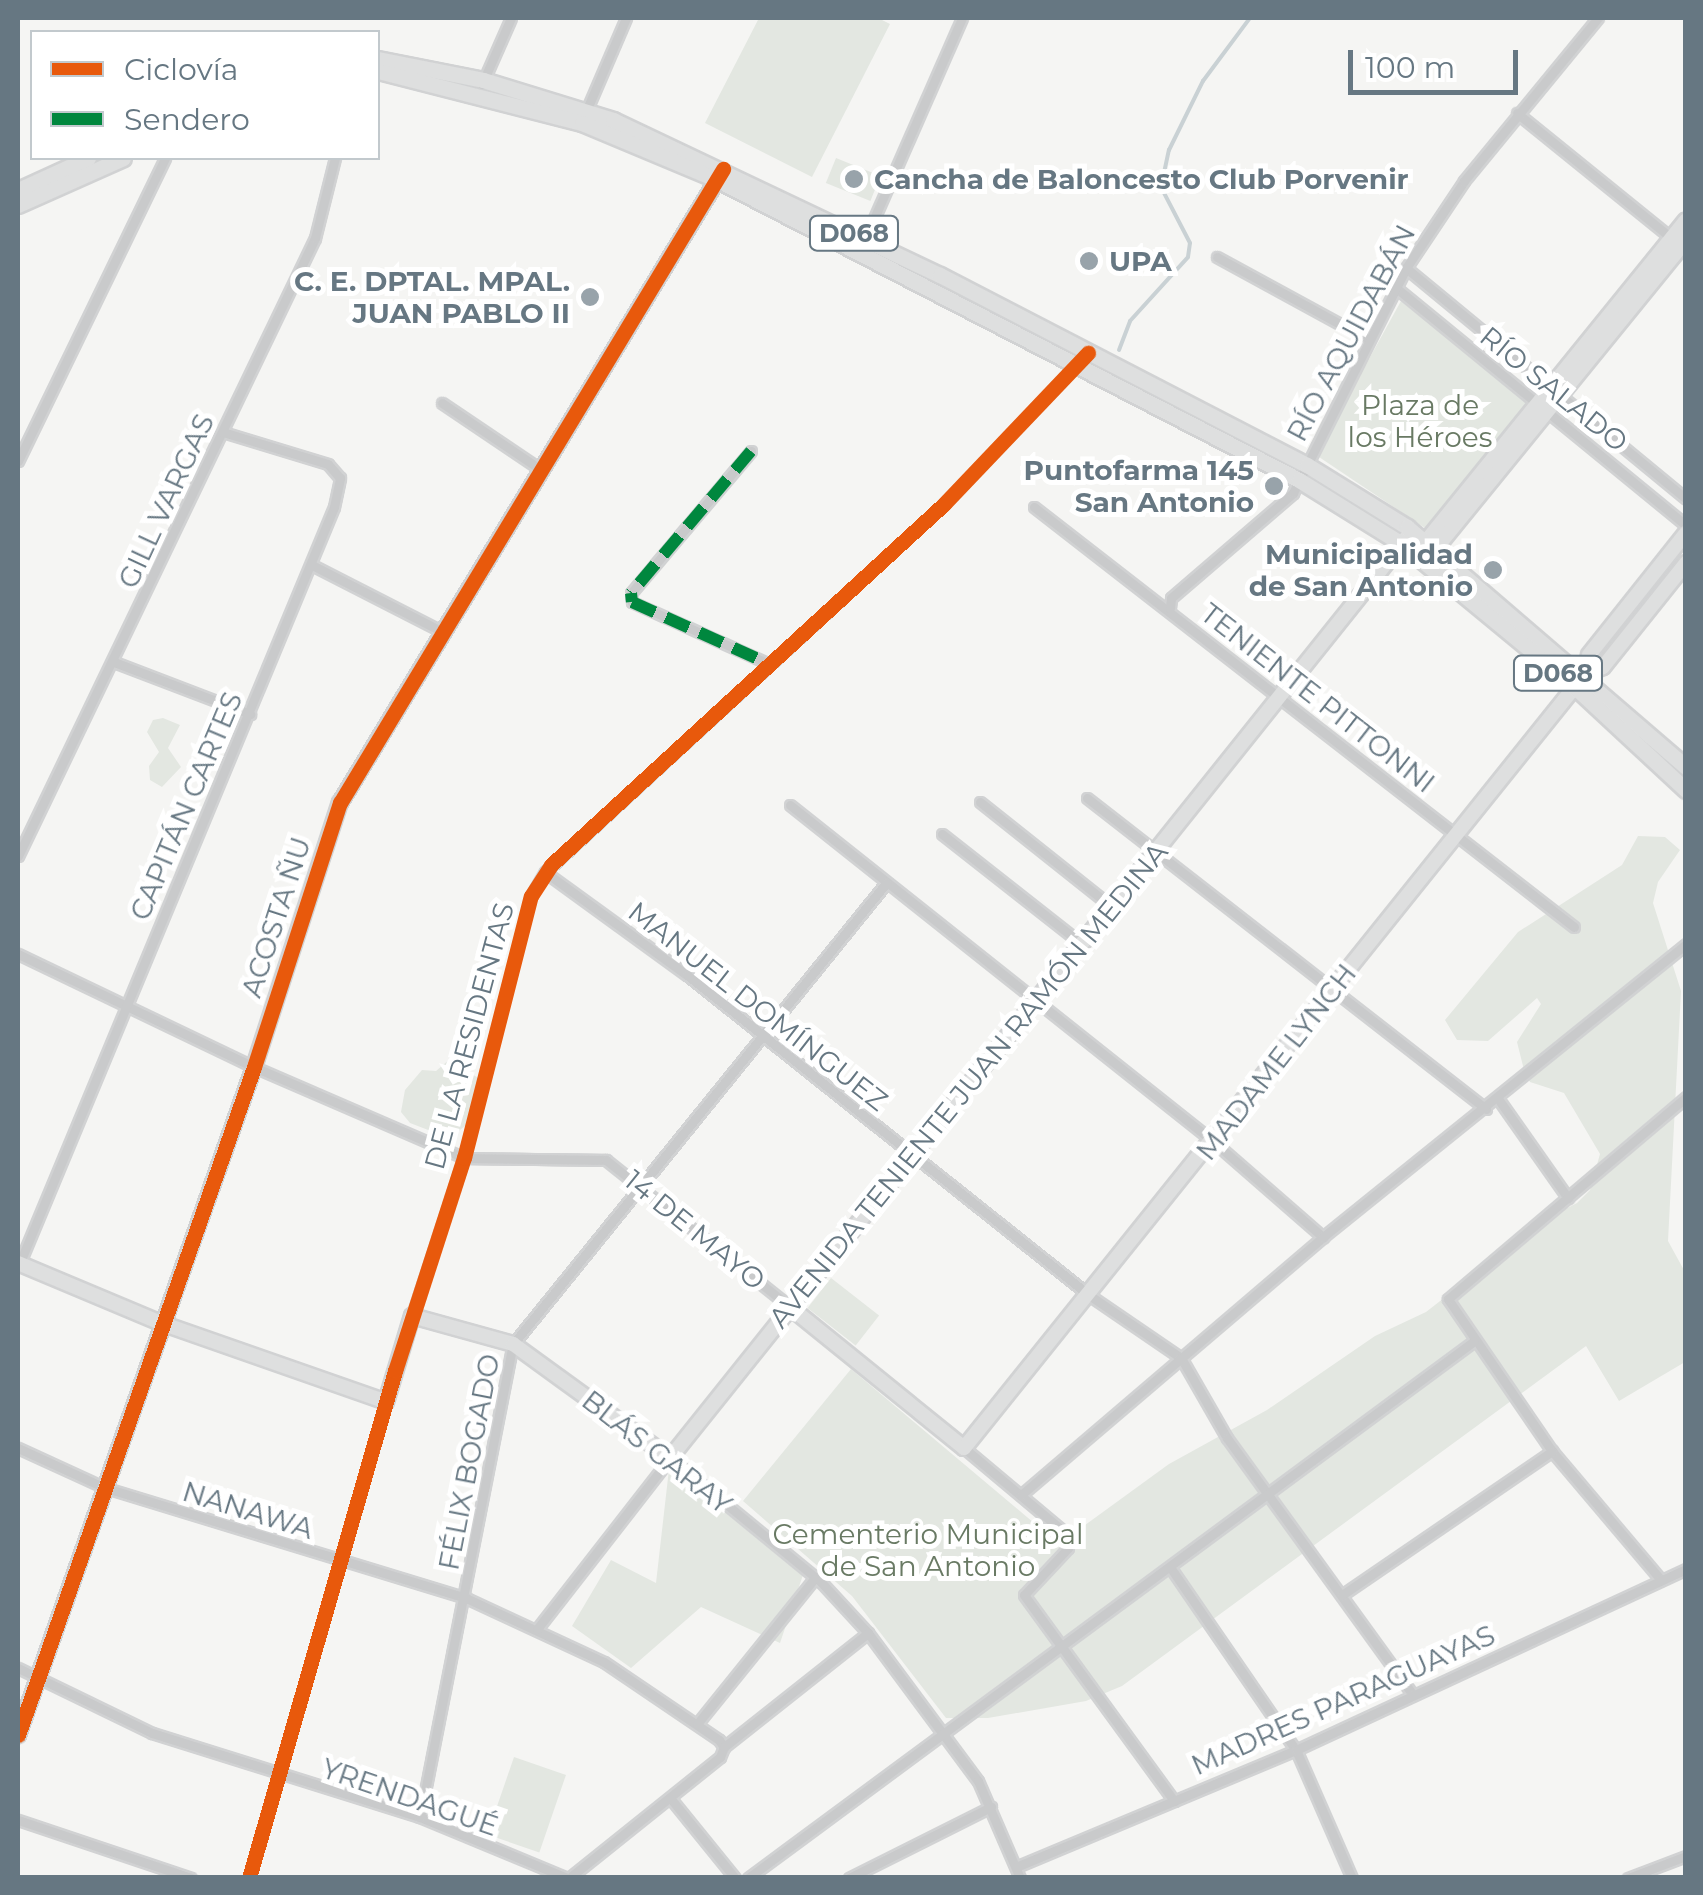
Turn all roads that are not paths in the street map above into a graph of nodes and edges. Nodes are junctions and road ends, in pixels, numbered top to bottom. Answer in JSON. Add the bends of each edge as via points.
{"nodes":[{"id":1,"x":511,"y":18,"type":"edge"},
{"id":2,"x":626,"y":18,"type":"edge"},
{"id":3,"x":962,"y":18,"type":"edge"},
{"id":4,"x":1598,"y":18,"type":"edge"},
{"id":5,"x":380,"y":60,"type":"edge"},
{"id":6,"x":380,"y":71,"type":"edge"},
{"id":7,"x":481,"y":87,"type":"junction"},
{"id":8,"x":1516,"y":113,"type":"junction"},
{"id":9,"x":584,"y":116,"type":"junction"},
{"id":10,"x":84,"y":160,"type":"edge"},
{"id":11,"x":117,"y":160,"type":"edge"},
{"id":12,"x":164,"y":160,"type":"edge"},
{"id":13,"x":334,"y":160,"type":"edge"},
{"id":14,"x":721,"y":174,"type":"junction"},
{"id":15,"x":18,"y":190,"type":"edge"},
{"id":16,"x":18,"y":204,"type":"edge"},
{"id":17,"x":1686,"y":220,"type":"edge"},
{"id":18,"x":1681,"y":243,"type":"edge"},
{"id":19,"x":863,"y":245,"type":"junction"},
{"id":20,"x":1218,"y":257,"type":"dead end"},
{"id":21,"x":1406,"y":268,"type":"junction"},
{"id":22,"x":1395,"y":287,"type":"junction"},
{"id":23,"x":1369,"y":340,"type":"junction"},
{"id":24,"x":1494,"y":341,"type":"junction"},
{"id":25,"x":1478,"y":354,"type":"junction"},
{"id":26,"x":1085,"y":359,"type":"junction"},
{"id":27,"x":1554,"y":391,"type":"junction"},
{"id":28,"x":442,"y":403,"type":"dead end"},
{"id":29,"x":1541,"y":407,"type":"junction"},
{"id":30,"x":223,"y":432,"type":"junction"},
{"id":31,"x":751,"y":451,"type":"dead end"},
{"id":32,"x":18,"y":460,"type":"edge"},
{"id":33,"x":540,"y":469,"type":"junction"},
{"id":34,"x":1303,"y":472,"type":"junction"},
{"id":35,"x":1686,"y":498,"type":"edge"},
{"id":36,"x":1034,"y":507,"type":"dead end"},
{"id":37,"x":1686,"y":529,"type":"edge"},
{"id":38,"x":1419,"y":547,"type":"junction"},
{"id":39,"x":1686,"y":563,"type":"edge"},
{"id":40,"x":314,"y":566,"type":"junction"},
{"id":41,"x":1170,"y":608,"type":"junction"},
{"id":42,"x":445,"y":634,"type":"junction"},
{"id":43,"x":114,"y":662,"type":"junction"},
{"id":44,"x":769,"y":664,"type":"junction"},
{"id":45,"x":1580,"y":680,"type":"junction"},
{"id":46,"x":1279,"y":696,"type":"junction"},
{"id":47,"x":250,"y":714,"type":"junction"},
{"id":48,"x":1686,"y":767,"type":"edge"},
{"id":49,"x":1686,"y":790,"type":"edge"},
{"id":50,"x":1087,"y":798,"type":"dead end"},
{"id":51,"x":980,"y":802,"type":"dead end"},
{"id":52,"x":790,"y":805,"type":"dead end"},
{"id":53,"x":942,"y":834,"type":"dead end"},
{"id":54,"x":1456,"y":834,"type":"junction"},
{"id":55,"x":1156,"y":851,"type":"junction"},
{"id":56,"x":18,"y":853,"type":"edge"},
{"id":57,"x":545,"y":872,"type":"junction"},
{"id":58,"x":887,"y":882,"type":"junction"},
{"id":59,"x":1112,"y":908,"type":"junction"},
{"id":60,"x":1574,"y":928,"type":"dead end"},
{"id":61,"x":1082,"y":944,"type":"junction"},
{"id":62,"x":1686,"y":944,"type":"edge"},
{"id":63,"x":18,"y":954,"type":"edge"},
{"id":64,"x":1332,"y":989,"type":"junction"},
{"id":65,"x":1038,"y":1000,"type":"junction"},
{"id":66,"x":124,"y":1004,"type":"junction"},
{"id":67,"x":763,"y":1038,"type":"junction"},
{"id":68,"x":254,"y":1067,"type":"junction"},
{"id":69,"x":1686,"y":1097,"type":"edge"},
{"id":70,"x":1500,"y":1100,"type":"junction"},
{"id":71,"x":1486,"y":1109,"type":"junction"},
{"id":72,"x":1214,"y":1142,"type":"junction"},
{"id":73,"x":913,"y":1157,"type":"junction"},
{"id":74,"x":464,"y":1158,"type":"junction"},
{"id":75,"x":638,"y":1183,"type":"junction"},
{"id":76,"x":1568,"y":1198,"type":"junction"},
{"id":77,"x":1323,"y":1238,"type":"junction"},
{"id":78,"x":18,"y":1265,"type":"edge"},
{"id":79,"x":1090,"y":1295,"type":"junction"},
{"id":80,"x":790,"y":1307,"type":"junction"},
{"id":81,"x":412,"y":1316,"type":"junction"},
{"id":82,"x":161,"y":1324,"type":"junction"},
{"id":83,"x":1472,"y":1342,"type":"junction"},
{"id":84,"x":514,"y":1344,"type":"junction"},
{"id":85,"x":1181,"y":1358,"type":"junction"},
{"id":86,"x":386,"y":1402,"type":"junction"},
{"id":87,"x":18,"y":1448,"type":"edge"},
{"id":88,"x":964,"y":1448,"type":"junction"},
{"id":89,"x":1552,"y":1451,"type":"junction"},
{"id":90,"x":670,"y":1458,"type":"junction"},
{"id":91,"x":103,"y":1488,"type":"junction"},
{"id":92,"x":1270,"y":1491,"type":"junction"},
{"id":93,"x":1021,"y":1495,"type":"junction"},
{"id":94,"x":340,"y":1562,"type":"junction"},
{"id":95,"x":1170,"y":1567,"type":"junction"},
{"id":96,"x":1686,"y":1568,"type":"edge"},
{"id":97,"x":815,"y":1578,"type":"junction"},
{"id":98,"x":1661,"y":1580,"type":"junction"},
{"id":99,"x":1342,"y":1596,"type":"junction"},
{"id":100,"x":466,"y":1598,"type":"junction"},
{"id":101,"x":536,"y":1629,"type":"junction"},
{"id":102,"x":868,"y":1633,"type":"junction"},
{"id":103,"x":1066,"y":1646,"type":"junction"},
{"id":104,"x":18,"y":1668,"type":"edge"},
{"id":105,"x":38,"y":1678,"type":"junction"},
{"id":106,"x":1412,"y":1695,"type":"junction"},
{"id":107,"x":697,"y":1724,"type":"junction"},
{"id":108,"x":945,"y":1734,"type":"junction"},
{"id":109,"x":18,"y":1735,"type":"edge"},
{"id":110,"x":724,"y":1750,"type":"junction"},
{"id":111,"x":1296,"y":1750,"type":"junction"},
{"id":112,"x":280,"y":1778,"type":"junction"},
{"id":113,"x":671,"y":1798,"type":"junction"},
{"id":114,"x":1174,"y":1800,"type":"junction"},
{"id":115,"x":991,"y":1807,"type":"junction"},
{"id":116,"x":420,"y":1817,"type":"junction"},
{"id":117,"x":18,"y":1820,"type":"edge"},
{"id":118,"x":1686,"y":1856,"type":"edge"},
{"id":119,"x":1018,"y":1872,"type":"edge"},
{"id":120,"x":192,"y":1878,"type":"edge"},
{"id":121,"x":249,"y":1878,"type":"edge"},
{"id":122,"x":568,"y":1878,"type":"edge"},
{"id":123,"x":736,"y":1878,"type":"edge"},
{"id":124,"x":748,"y":1878,"type":"edge"},
{"id":125,"x":850,"y":1878,"type":"edge"},
{"id":126,"x":1352,"y":1878,"type":"edge"},
{"id":127,"x":1628,"y":1878,"type":"edge"}],
"edges":[{"from":1,"to":7,"type":"street"},
{"from":2,"to":9,"type":"street"},
{"from":3,"to":19,"type":"street"},
{"from":4,"to":8,"type":"street","name":"RÍO AQUIDABÁN"},
{"from":5,"to":7,"type":"main road","number":"D068"},
{"from":6,"to":7,"type":"main road","number":"D068"},
{"from":7,"to":9,"type":"main road","number":"D068"},
{"from":8,"to":18,"type":"street"},
{"from":8,"to":21,"type":"street","name":"RÍO AQUIDABÁN"},
{"from":9,"to":14,"type":"main road","number":"D068"},
{"from":10,"to":15,"type":"main road"},
{"from":11,"to":16,"type":"main road"},
{"from":12,"to":32,"type":"street"},
{"from":13,"to":30,"type":"street","name":"GILL VARGAS","via":[[315,238]]},
{"from":14,"to":19,"type":"main road","number":"D068"},
{"from":14,"to":33,"type":"street","name":"ACOSTA ÑU"},
{"from":17,"to":18,"type":"street","name":"AVENIDA TENIENTE JUAN RAMÓN MEDINA"},
{"from":18,"to":27,"type":"street","name":"AVENIDA TENIENTE JUAN RAMÓN MEDINA"},
{"from":19,"to":26,"type":"main road","number":"D068"},
{"from":20,"to":23,"type":"street"},
{"from":21,"to":22,"type":"street","name":"RÍO AQUIDABÁN"},
{"from":21,"to":24,"type":"street","name":"RÍO SALADO"},
{"from":22,"to":23,"type":"street","name":"RÍO AQUIDABÁN"},
{"from":22,"to":25,"type":"street","name":"RÍO SALADO"},
{"from":23,"to":34,"type":"street","name":"RÍO AQUIDABÁN"},
{"from":24,"to":25,"type":"street"},
{"from":24,"to":27,"type":"street","name":"RÍO SALADO"},
{"from":25,"to":29,"type":"street","name":"RÍO SALADO"},
{"from":26,"to":34,"type":"main road","number":"D068"},
{"from":26,"to":44,"type":"street","name":"DE LA RESIDENTAS","via":[[944,504]]},
{"from":27,"to":29,"type":"street","name":"AVENIDA TENIENTE JUAN RAMÓN MEDINA"},
{"from":27,"to":35,"type":"street","name":"RÍO SALADO"},
{"from":28,"to":33,"type":"street"},
{"from":29,"to":37,"type":"street","name":"RÍO SALADO"},
{"from":29,"to":38,"type":"street","name":"AVENIDA TENIENTE JUAN RAMÓN MEDINA"},
{"from":30,"to":40,"type":"street","name":"CAPITÁN CARTES","via":[[336,470],[334,507]]},
{"from":30,"to":43,"type":"street","name":"GILL VARGAS"},
{"from":31,"to":44,"type":"street","via":[[631,593],[632,602]]},
{"from":33,"to":42,"type":"street","name":"ACOSTA ÑU"},
{"from":34,"to":38,"type":"main road","number":"D068"},
{"from":34,"to":41,"type":"street","name":"RÍO AQUIDABÁN","via":[[1266,520],[1171,598]]},
{"from":36,"to":41,"type":"street","name":"TENIENTE PITTONNI"},
{"from":37,"to":45,"type":"street","via":[[1589,655]]},
{"from":38,"to":45,"type":"main road","number":"D068"},
{"from":38,"to":46,"type":"street","name":"AVENIDA TENIENTE JUAN RAMÓN MEDINA"},
{"from":39,"to":45,"type":"street","via":[[1603,667]]},
{"from":40,"to":42,"type":"street"},
{"from":40,"to":47,"type":"street","name":"CAPITÁN CARTES"},
{"from":41,"to":46,"type":"street","name":"TENIENTE PITTONNI"},
{"from":42,"to":68,"type":"street","name":"ACOSTA ÑU","via":[[340,803]]},
{"from":43,"to":47,"type":"street"},
{"from":43,"to":56,"type":"street","name":"GILL VARGAS"},
{"from":44,"to":57,"type":"street","name":"DE LA RESIDENTAS"},
{"from":45,"to":48,"type":"main road","number":"D068"},
{"from":45,"to":49,"type":"main road","number":"D068"},
{"from":45,"to":54,"type":"street","name":"MADAME LYNCH"},
{"from":46,"to":54,"type":"street","name":"TENIENTE PITTONNI"},
{"from":46,"to":55,"type":"street","name":"AVENIDA TENIENTE JUAN RAMÓN MEDINA"},
{"from":47,"to":66,"type":"street","name":"CAPITÁN CARTES"},
{"from":50,"to":55,"type":"street"},
{"from":51,"to":59,"type":"street"},
{"from":52,"to":58,"type":"street"},
{"from":53,"to":61,"type":"street"},
{"from":54,"to":60,"type":"street","name":"TENIENTE PITTONNI"},
{"from":54,"to":64,"type":"street","name":"MADAME LYNCH"},
{"from":55,"to":59,"type":"street","name":"AVENIDA TENIENTE JUAN RAMÓN MEDINA"},
{"from":55,"to":64,"type":"street"},
{"from":57,"to":67,"type":"street","name":"MANUEL DOMÍNGUEZ"},
{"from":57,"to":74,"type":"street","name":"DE LA RESIDENTAS","via":[[532,896]]},
{"from":58,"to":65,"type":"street"},
{"from":58,"to":67,"type":"street","name":"FÉLIX BOGADO"},
{"from":59,"to":61,"type":"street","name":"AVENIDA TENIENTE JUAN RAMÓN MEDINA"},
{"from":61,"to":65,"type":"street","name":"AVENIDA TENIENTE JUAN RAMÓN MEDINA"},
{"from":62,"to":70,"type":"street"},
{"from":63,"to":66,"type":"street","name":"14 DE MAYO"},
{"from":64,"to":71,"type":"street"},
{"from":64,"to":72,"type":"street","name":"MADAME LYNCH"},
{"from":65,"to":72,"type":"street"},
{"from":65,"to":73,"type":"street","name":"AVENIDA TENIENTE JUAN RAMÓN MEDINA"},
{"from":66,"to":68,"type":"street","name":"14 DE MAYO"},
{"from":66,"to":78,"type":"street","name":"CAPITÁN CARTES"},
{"from":67,"to":73,"type":"street","name":"MANUEL DOMÍNGUEZ"},
{"from":67,"to":75,"type":"street","name":"FÉLIX BOGADO"},
{"from":68,"to":74,"type":"street","name":"14 DE MAYO"},
{"from":68,"to":82,"type":"street","name":"ACOSTA ÑU"},
{"from":69,"to":76,"type":"street"},
{"from":70,"to":71,"type":"street"},
{"from":70,"to":76,"type":"street"},
{"from":71,"to":77,"type":"street"},
{"from":72,"to":77,"type":"street"},
{"from":72,"to":79,"type":"street","name":"MADAME LYNCH"},
{"from":73,"to":79,"type":"street","name":"MANUEL DOMÍNGUEZ"},
{"from":73,"to":80,"type":"street","name":"AVENIDA TENIENTE JUAN RAMÓN MEDINA"},
{"from":74,"to":75,"type":"street","name":"14 DE MAYO","via":[[592,1156]]},
{"from":74,"to":81,"type":"street","name":"DE LA RESIDENTAS"},
{"from":75,"to":80,"type":"street","name":"14 DE MAYO"},
{"from":75,"to":84,"type":"street","name":"FÉLIX BOGADO"},
{"from":76,"to":83,"type":"street","via":[[1448,1299]]},
{"from":77,"to":85,"type":"street"},
{"from":78,"to":82,"type":"street"},
{"from":79,"to":85,"type":"street","name":"MANUEL DOMÍNGUEZ"},
{"from":79,"to":88,"type":"street","name":"MADAME LYNCH"},
{"from":80,"to":88,"type":"street","name":"14 DE MAYO"},
{"from":80,"to":90,"type":"street","name":"AVENIDA TENIENTE JUAN RAMÓN MEDINA"},
{"from":81,"to":84,"type":"street","name":"BLÁS GARAY"},
{"from":81,"to":86,"type":"street","name":"DE LA RESIDENTAS"},
{"from":82,"to":86,"type":"street"},
{"from":82,"to":91,"type":"street","name":"ACOSTA ÑU"},
{"from":83,"to":89,"type":"street"},
{"from":83,"to":92,"type":"street"},
{"from":84,"to":90,"type":"street","name":"BLÁS GARAY"},
{"from":84,"to":100,"type":"street","name":"FÉLIX BOGADO"},
{"from":85,"to":92,"type":"street","via":[[1218,1424]]},
{"from":85,"to":93,"type":"street"},
{"from":86,"to":94,"type":"street","name":"DE LA RESIDENTAS"},
{"from":87,"to":91,"type":"street","name":"NANAWA"},
{"from":88,"to":93,"type":"street","name":"14 DE MAYO"},
{"from":89,"to":98,"type":"street"},
{"from":89,"to":99,"type":"street"},
{"from":90,"to":97,"type":"street","name":"BLÁS GARAY"},
{"from":90,"to":101,"type":"street","name":"AVENIDA TENIENTE JUAN RAMÓN MEDINA"},
{"from":91,"to":94,"type":"street","name":"NANAWA"},
{"from":91,"to":105,"type":"street","name":"ACOSTA ÑU"},
{"from":92,"to":95,"type":"street"},
{"from":92,"to":99,"type":"street"},
{"from":93,"to":103,"type":"street","name":"14 DE MAYO","via":[[1070,1540],[1023,1591]]},
{"from":94,"to":100,"type":"street","name":"NANAWA"},
{"from":94,"to":112,"type":"street","name":"DE LA RESIDENTAS"},
{"from":95,"to":103,"type":"street"},
{"from":95,"to":111,"type":"street"},
{"from":96,"to":98,"type":"street","name":"MADRES PARAGUAYAS"},
{"from":97,"to":102,"type":"street","name":"BLÁS GARAY"},
{"from":97,"to":107,"type":"street"},
{"from":98,"to":106,"type":"street","name":"MADRES PARAGUAYAS"},
{"from":99,"to":106,"type":"street"},
{"from":100,"to":101,"type":"street","name":"NANAWA"},
{"from":100,"to":116,"type":"street","name":"FÉLIX BOGADO"},
{"from":101,"to":107,"type":"street","name":"NANAWA","via":[[604,1662]]},
{"from":102,"to":108,"type":"street","name":"BLÁS GARAY"},
{"from":102,"to":110,"type":"street"},
{"from":103,"to":108,"type":"street"},
{"from":103,"to":114,"type":"street"},
{"from":104,"to":105,"type":"street","name":"YRENDAGUÉ"},
{"from":105,"to":109,"type":"street","name":"ACOSTA ÑU"},
{"from":105,"to":112,"type":"street","name":"YRENDAGUÉ","via":[[152,1733]]},
{"from":106,"to":111,"type":"street","name":"MADRES PARAGUAYAS"},
{"from":107,"to":110,"type":"street","name":"NANAWA"},
{"from":108,"to":115,"type":"street","name":"BLÁS GARAY"},
{"from":108,"to":124,"type":"street"},
{"from":110,"to":113,"type":"street"},
{"from":111,"to":114,"type":"street","name":"MADRES PARAGUAYAS"},
{"from":111,"to":126,"type":"street"},
{"from":112,"to":116,"type":"street","name":"YRENDAGUÉ"},
{"from":112,"to":121,"type":"street","name":"DE LA RESIDENTAS"},
{"from":113,"to":122,"type":"street"},
{"from":113,"to":123,"type":"street"},
{"from":114,"to":119,"type":"street","name":"MADRES PARAGUAYAS"},
{"from":115,"to":119,"type":"street","name":"BLÁS GARAY"},
{"from":115,"to":125,"type":"street"},
{"from":116,"to":122,"type":"street","name":"YRENDAGUÉ"},
{"from":117,"to":120,"type":"street"},
{"from":118,"to":127,"type":"street"}]}
